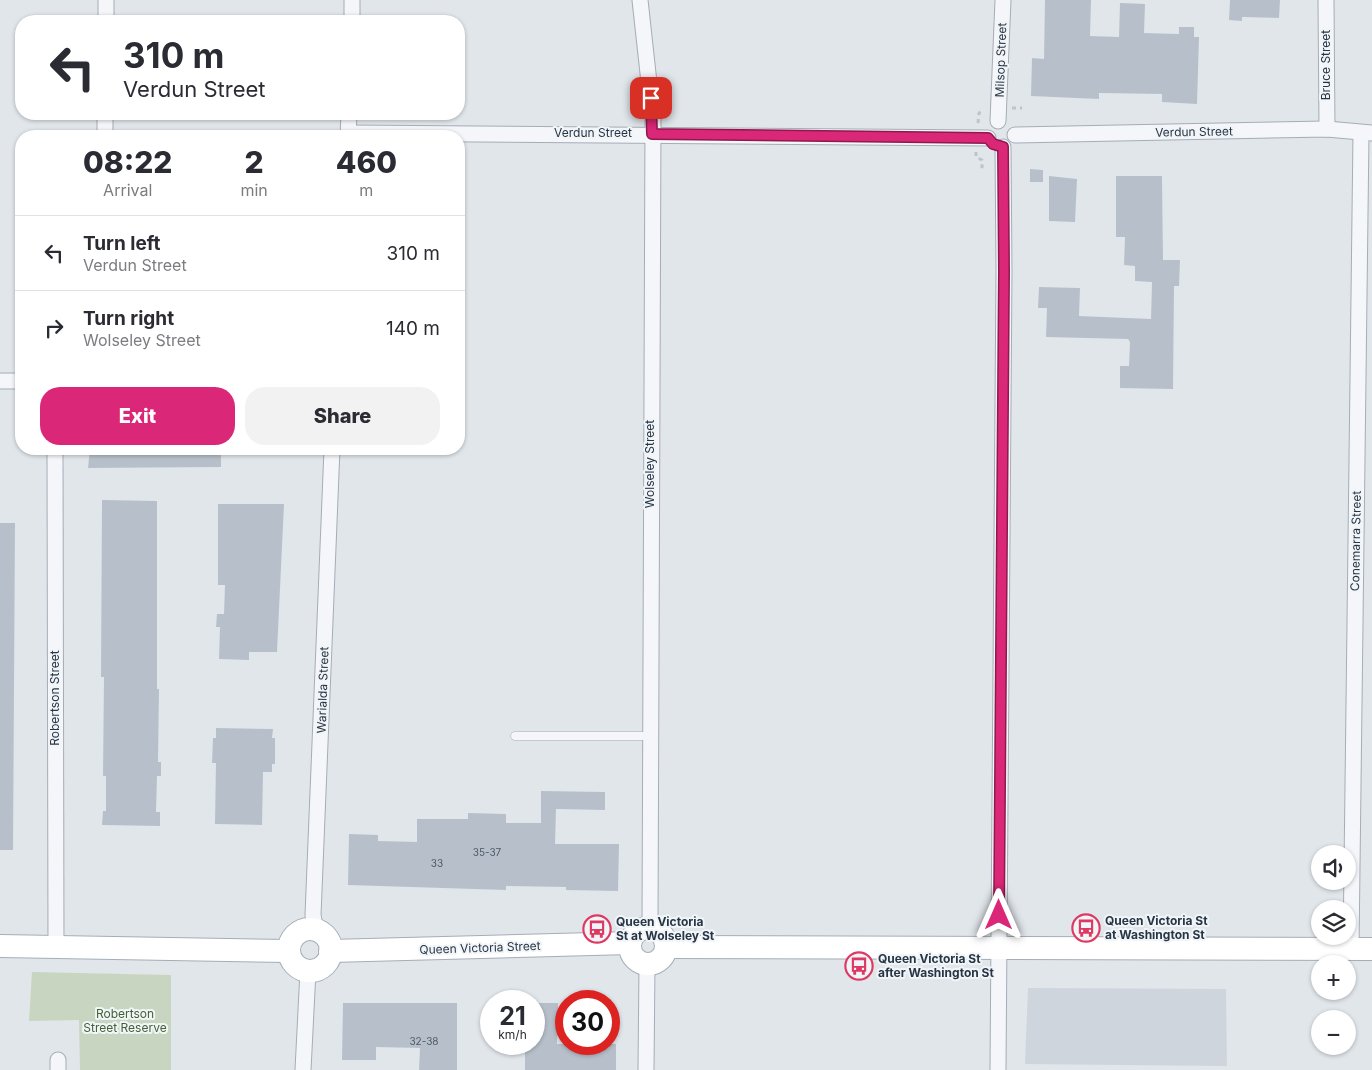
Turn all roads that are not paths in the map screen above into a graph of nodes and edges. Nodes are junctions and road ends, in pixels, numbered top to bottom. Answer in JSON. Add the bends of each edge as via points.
{"nodes":[{"id":1,"x":106,"y":0,"type":"edge"},
{"id":2,"x":352,"y":0,"type":"edge"},
{"id":3,"x":640,"y":0,"type":"edge"},
{"id":4,"x":1003,"y":0,"type":"edge"},
{"id":5,"x":1326,"y":0,"type":"edge"},
{"id":6,"x":106,"y":15,"type":"edge"},
{"id":7,"x":352,"y":15,"type":"edge"},
{"id":8,"x":998,"y":120,"type":"junction"},
{"id":9,"x":1327,"y":129,"type":"junction"},
{"id":10,"x":1366,"y":133,"type":"edge"},
{"id":11,"x":465,"y":134,"type":"edge"},
{"id":12,"x":652,"y":134,"type":"junction"},
{"id":13,"x":1015,"y":135,"type":"junction"},
{"id":14,"x":988,"y":138,"type":"junction"},
{"id":15,"x":1003,"y":147,"type":"junction"},
{"id":16,"x":0,"y":381,"type":"edge"},
{"id":17,"x":15,"y":381,"type":"edge"},
{"id":18,"x":54,"y":455,"type":"edge"},
{"id":19,"x":332,"y":455,"type":"edge"},
{"id":20,"x":515,"y":736,"type":"dead end"},
{"id":21,"x":649,"y":736,"type":"junction"},
{"id":22,"x":650,"y":928,"type":"junction"},
{"id":23,"x":316,"y":931,"type":"junction"},
{"id":24,"x":630,"y":943,"type":"junction"},
{"id":25,"x":0,"y":946,"type":"edge"},
{"id":26,"x":666,"y":946,"type":"junction"},
{"id":27,"x":56,"y":948,"type":"junction"},
{"id":28,"x":999,"y":948,"type":"junction"},
{"id":29,"x":1361,"y":949,"type":"edge"},
{"id":30,"x":289,"y":951,"type":"junction"},
{"id":31,"x":330,"y":951,"type":"junction"},
{"id":32,"x":647,"y":964,"type":"junction"},
{"id":33,"x":308,"y":971,"type":"junction"},
{"id":34,"x":303,"y":1070,"type":"edge"},
{"id":35,"x":646,"y":1070,"type":"edge"},
{"id":36,"x":998,"y":1070,"type":"edge"}],
"edges":[{"from":1,"to":6,"type":"street"},
{"from":2,"to":7,"type":"street"},
{"from":3,"to":12,"type":"street","name":"Wolseley Street"},
{"from":4,"to":8,"type":"street","name":"Milsop Street"},
{"from":5,"to":9,"type":"street","name":"Bruce Street"},
{"from":8,"to":13,"type":"street","via":[[1009,122]]},
{"from":8,"to":14,"type":"street","via":[[991,124]]},
{"from":9,"to":10,"type":"street","name":"Verdun Street"},
{"from":9,"to":13,"type":"street","name":"Verdun Street"},
{"from":10,"to":29,"type":"street","name":"Conemarra Street"},
{"from":11,"to":12,"type":"street","name":"Verdun Street"},
{"from":12,"to":14,"type":"street","name":"Verdun Street"},
{"from":12,"to":21,"type":"street","name":"Wolseley Street"},
{"from":13,"to":15,"type":"street","via":[[1011,143]]},
{"from":14,"to":15,"type":"street","via":[[993,144]]},
{"from":15,"to":28,"type":"street"},
{"from":16,"to":17,"type":"street"},
{"from":18,"to":27,"type":"street","name":"Robertson Street"},
{"from":19,"to":23,"type":"street","name":"Warialda Street","via":[[313,914]]},
{"from":20,"to":21,"type":"lane"},
{"from":21,"to":22,"type":"street","name":"Wolseley Street"},
{"from":22,"to":24,"type":"main road","via":[[638,931]]},
{"from":22,"to":26,"type":"main road","via":[[660,933]]},
{"from":23,"to":30,"type":"main road","via":[[298,933]]},
{"from":23,"to":31,"type":"main road","via":[[327,939]]},
{"from":24,"to":31,"type":"main road","name":"Queen Victoria Street"},
{"from":24,"to":32,"type":"main road","via":[[633,956]]},
{"from":25,"to":27,"type":"main road"},
{"from":26,"to":28,"type":"main road"},
{"from":26,"to":32,"type":"main road","via":[[660,959]]},
{"from":27,"to":30,"type":"main road"},
{"from":28,"to":29,"type":"main road"},
{"from":28,"to":36,"type":"street"},
{"from":30,"to":33,"type":"main road","via":[[294,964]]},
{"from":31,"to":33,"type":"main road","via":[[326,964]]},
{"from":32,"to":35,"type":"street"},
{"from":33,"to":34,"type":"street"}]}
